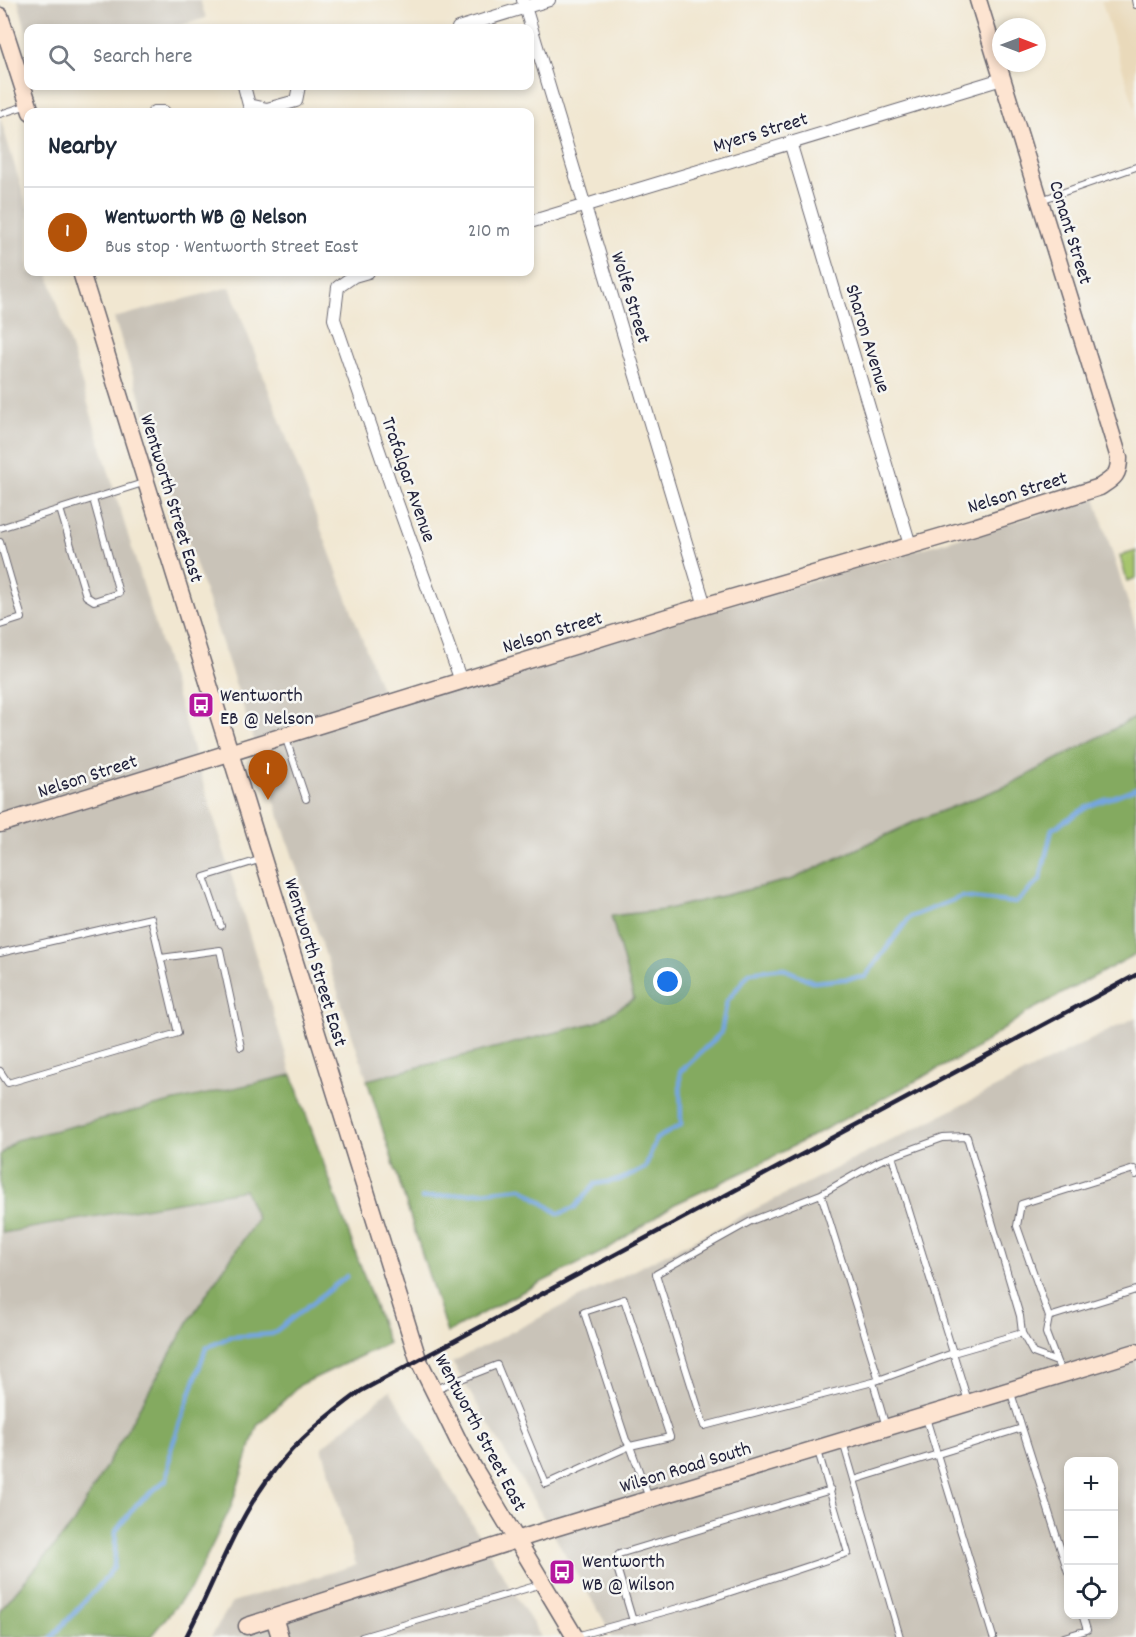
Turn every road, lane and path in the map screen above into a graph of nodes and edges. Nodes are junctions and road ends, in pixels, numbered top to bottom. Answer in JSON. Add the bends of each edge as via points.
{"nodes":[{"id":1,"x":549,"y":0,"type":"edge"},
{"id":2,"x":978,"y":0,"type":"edge"},
{"id":3,"x":1135,"y":0,"type":"edge"},
{"id":4,"x":524,"y":4,"type":"edge"},
{"id":5,"x":1136,"y":5,"type":"edge"},
{"id":6,"x":0,"y":16,"type":"edge"},
{"id":7,"x":469,"y":24,"type":"edge"},
{"id":8,"x":530,"y":24,"type":"edge"},
{"id":9,"x":534,"y":38,"type":"edge"},
{"id":10,"x":1002,"y":79,"type":"junction"},
{"id":11,"x":245,"y":90,"type":"edge"},
{"id":12,"x":298,"y":90,"type":"edge"},
{"id":13,"x":30,"y":108,"type":"edge"},
{"id":14,"x":262,"y":108,"type":"edge"},
{"id":15,"x":271,"y":108,"type":"edge"},
{"id":16,"x":24,"y":110,"type":"edge"},
{"id":17,"x":0,"y":114,"type":"edge"},
{"id":18,"x":790,"y":142,"type":"junction"},
{"id":19,"x":1136,"y":167,"type":"edge"},
{"id":20,"x":1040,"y":201,"type":"junction"},
{"id":21,"x":584,"y":205,"type":"junction"},
{"id":22,"x":534,"y":221,"type":"edge"},
{"id":23,"x":82,"y":276,"type":"edge"},
{"id":24,"x":354,"y":276,"type":"edge"},
{"id":25,"x":1114,"y":477,"type":"joint"},
{"id":26,"x":147,"y":482,"type":"junction"},
{"id":27,"x":93,"y":499,"type":"junction"},
{"id":28,"x":60,"y":509,"type":"junction"},
{"id":29,"x":0,"y":528,"type":"edge"},
{"id":30,"x":0,"y":542,"type":"edge"},
{"id":31,"x":910,"y":545,"type":"junction"},
{"id":32,"x":705,"y":606,"type":"junction"},
{"id":33,"x":0,"y":626,"type":"edge"},
{"id":34,"x":461,"y":681,"type":"junction"},
{"id":35,"x":285,"y":736,"type":"junction"},
{"id":36,"x":230,"y":752,"type":"junction"},
{"id":37,"x":306,"y":799,"type":"dead end"},
{"id":38,"x":0,"y":824,"type":"edge"},
{"id":39,"x":263,"y":858,"type":"junction"},
{"id":40,"x":221,"y":926,"type":"dead end"},
{"id":41,"x":0,"y":953,"type":"edge"},
{"id":42,"x":161,"y":958,"type":"junction"},
{"id":43,"x":241,"y":1047,"type":"dead end"},
{"id":44,"x":0,"y":1071,"type":"edge"},
{"id":45,"x":892,"y":1156,"type":"junction"},
{"id":46,"x":1136,"y":1175,"type":"edge"},
{"id":47,"x":820,"y":1194,"type":"junction"},
{"id":48,"x":1136,"y":1290,"type":"edge"},
{"id":49,"x":1049,"y":1317,"type":"junction"},
{"id":50,"x":1022,"y":1333,"type":"junction"},
{"id":51,"x":1136,"y":1352,"type":"edge"},
{"id":52,"x":953,"y":1353,"type":"junction"},
{"id":53,"x":1060,"y":1368,"type":"junction"},
{"id":54,"x":876,"y":1381,"type":"junction"},
{"id":55,"x":433,"y":1390,"type":"junction"},
{"id":56,"x":1010,"y":1390,"type":"junction"},
{"id":57,"x":968,"y":1402,"type":"junction"},
{"id":58,"x":925,"y":1415,"type":"junction"},
{"id":59,"x":886,"y":1427,"type":"junction"},
{"id":60,"x":1022,"y":1428,"type":"junction"},
{"id":61,"x":843,"y":1441,"type":"junction"},
{"id":62,"x":630,"y":1446,"type":"junction"},
{"id":63,"x":818,"y":1448,"type":"junction"},
{"id":64,"x":936,"y":1454,"type":"junction"},
{"id":65,"x":854,"y":1480,"type":"junction"},
{"id":66,"x":831,"y":1490,"type":"junction"},
{"id":67,"x":650,"y":1499,"type":"junction"},
{"id":68,"x":516,"y":1540,"type":"junction"},
{"id":69,"x":1066,"y":1565,"type":"edge"},
{"id":70,"x":543,"y":1583,"type":"junction"},
{"id":71,"x":274,"y":1617,"type":"junction"},
{"id":72,"x":1084,"y":1619,"type":"edge"},
{"id":73,"x":633,"y":1621,"type":"junction"},
{"id":74,"x":247,"y":1626,"type":"dead end"},
{"id":75,"x":280,"y":1637,"type":"edge"},
{"id":76,"x":362,"y":1637,"type":"edge"},
{"id":77,"x":575,"y":1637,"type":"edge"},
{"id":78,"x":900,"y":1637,"type":"edge"},
{"id":79,"x":993,"y":1637,"type":"edge"},
{"id":80,"x":1064,"y":1637,"type":"edge"}],
"edges":[{"from":1,"to":4,"type":"street"},
{"from":2,"to":10,"type":"street","name":"Conant Street"},
{"from":3,"to":5,"type":"lane"},
{"from":4,"to":7,"type":"street"},
{"from":4,"to":8,"type":"street","name":"Wolfe Street"},
{"from":6,"to":13,"type":"street"},
{"from":9,"to":21,"type":"street","name":"Wolfe Street"},
{"from":10,"to":18,"type":"street","name":"Myers Street"},
{"from":10,"to":20,"type":"street","name":"Conant Street"},
{"from":11,"to":14,"type":"street","via":[[249,105]]},
{"from":12,"to":15,"type":"street","via":[[296,101]]},
{"from":16,"to":17,"type":"lane"},
{"from":18,"to":21,"type":"street","name":"Myers Street"},
{"from":18,"to":31,"type":"street","name":"Sharon Avenue"},
{"from":19,"to":20,"type":"lane"},
{"from":20,"to":25,"type":"street","name":"Conant Street","via":[[1119,458]]},
{"from":21,"to":22,"type":"street","name":"Myers Street"},
{"from":21,"to":32,"type":"street","name":"Wolfe Street"},
{"from":23,"to":26,"type":"street","name":"Wentworth Street East"},
{"from":24,"to":34,"type":"street","name":"Trafalgar Avenue","via":[[338,287],[334,319]]},
{"from":25,"to":31,"type":"street","name":"Nelson Street","via":[[1100,487]]},
{"from":26,"to":27,"type":"lane"},
{"from":26,"to":36,"type":"street","name":"Wentworth Street East"},
{"from":27,"to":28,"type":"lane"},
{"from":27,"to":28,"type":"lane","via":[[119,593],[94,601],[86,596]]},
{"from":28,"to":29,"type":"lane"},
{"from":30,"to":33,"type":"lane","via":[[22,618]]},
{"from":31,"to":32,"type":"street","name":"Nelson Street"},
{"from":32,"to":34,"type":"street","name":"Nelson Street"},
{"from":34,"to":35,"type":"street","name":"Nelson Street"},
{"from":35,"to":36,"type":"street","name":"Nelson Street"},
{"from":35,"to":37,"type":"lane"},
{"from":36,"to":38,"type":"street","name":"Nelson Street"},
{"from":36,"to":39,"type":"street","name":"Wentworth Street East"},
{"from":39,"to":40,"type":"lane","via":[[204,877]]},
{"from":39,"to":55,"type":"street","name":"Wentworth Street East","via":[[418,1359]]},
{"from":41,"to":42,"type":"lane","via":[[151,918]]},
{"from":42,"to":43,"type":"lane","via":[[220,950]]},
{"from":42,"to":44,"type":"lane","via":[[178,1033],[8,1083]]},
{"from":45,"to":47,"type":"lane"},
{"from":45,"to":50,"type":"lane","via":[[943,1138],[967,1137]]},
{"from":45,"to":52,"type":"lane"},
{"from":46,"to":49,"type":"lane","via":[[1134,1169],[1021,1204],[1017,1226]]},
{"from":47,"to":54,"type":"lane"},
{"from":47,"to":54,"type":"lane","via":[[752,1221],[656,1274],[704,1426]]},
{"from":48,"to":49,"type":"lane"},
{"from":49,"to":53,"type":"lane","via":[[1047,1333]]},
{"from":50,"to":52,"type":"lane"},
{"from":50,"to":53,"type":"lane","via":[[1033,1353]]},
{"from":51,"to":53,"type":"street","name":"Wilson Road South"},
{"from":52,"to":54,"type":"lane"},
{"from":52,"to":57,"type":"lane"},
{"from":53,"to":56,"type":"street","name":"Wilson Road South"},
{"from":54,"to":59,"type":"lane"},
{"from":55,"to":62,"type":"lane","via":[[497,1365],[546,1484]]},
{"from":55,"to":68,"type":"street","name":"Wentworth Street East"},
{"from":56,"to":57,"type":"street","name":"Wilson Road South"},
{"from":56,"to":60,"type":"lane"},
{"from":57,"to":58,"type":"street","name":"Wilson Road South"},
{"from":58,"to":59,"type":"street","name":"Wilson Road South"},
{"from":58,"to":64,"type":"lane"},
{"from":59,"to":61,"type":"street","name":"Wilson Road South"},
{"from":60,"to":64,"type":"lane"},
{"from":60,"to":69,"type":"lane"},
{"from":61,"to":63,"type":"street","name":"Wilson Road South"},
{"from":61,"to":65,"type":"lane"},
{"from":62,"to":62,"type":"lane","via":[[584,1312],[624,1299],[670,1437]]},
{"from":62,"to":67,"type":"lane"},
{"from":63,"to":66,"type":"lane"},
{"from":63,"to":67,"type":"street","name":"Wilson Road South"},
{"from":64,"to":65,"type":"lane"},
{"from":64,"to":79,"type":"lane"},
{"from":65,"to":78,"type":"lane"},
{"from":66,"to":73,"type":"lane","via":[[849,1552]]},
{"from":66,"to":73,"type":"lane","via":[[619,1554],[615,1561]]},
{"from":67,"to":68,"type":"street","name":"Wilson Road South"},
{"from":68,"to":70,"type":"street","name":"Wentworth Street East"},
{"from":68,"to":71,"type":"street","name":"Wilson Road South"},
{"from":70,"to":76,"type":"lane"},
{"from":70,"to":77,"type":"street","name":"Wentworth Street East"},
{"from":71,"to":74,"type":"street","name":"Wilson Road South"},
{"from":71,"to":75,"type":"street"},
{"from":72,"to":80,"type":"lane","via":[[1087,1630]]},
{"from":73,"to":77,"type":"lane"}]}
